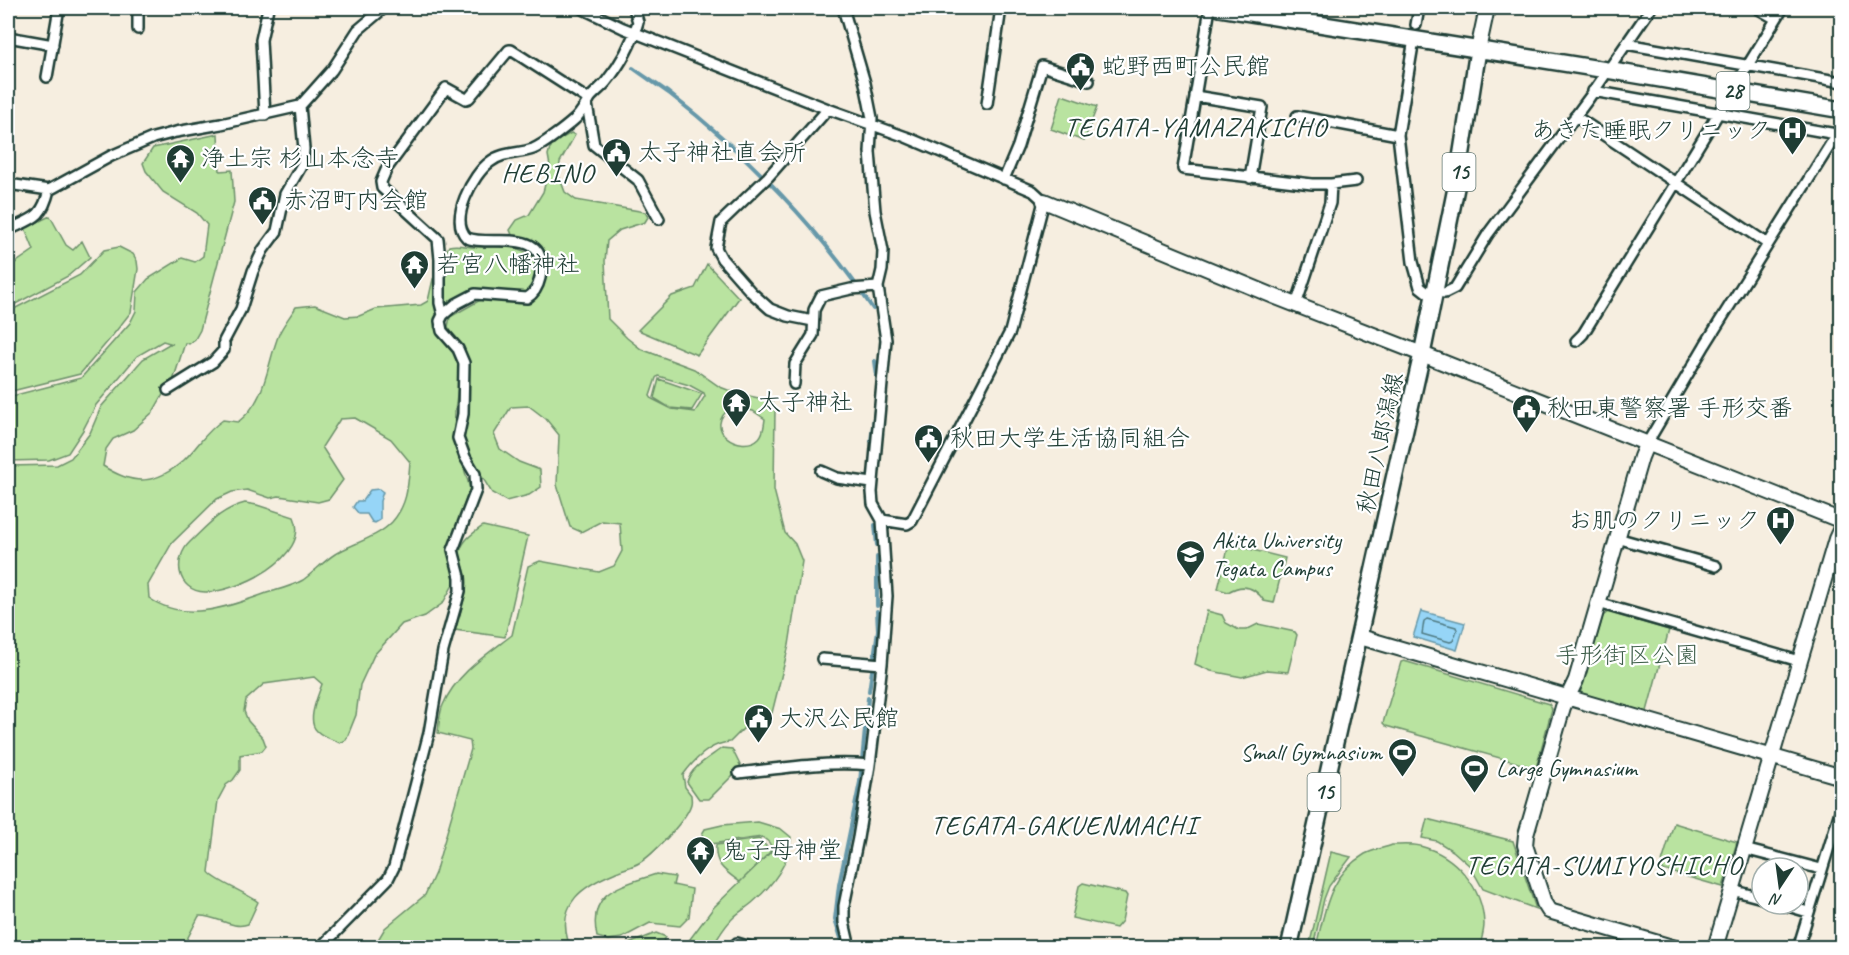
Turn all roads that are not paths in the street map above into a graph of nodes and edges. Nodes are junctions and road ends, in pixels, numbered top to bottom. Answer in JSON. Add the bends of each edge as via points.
{"nodes":[{"id":1,"x":59,"y":8,"type":"edge"},
{"id":2,"x":138,"y":8,"type":"edge"},
{"id":3,"x":268,"y":8,"type":"edge"},
{"id":4,"x":384,"y":8,"type":"edge"},
{"id":5,"x":580,"y":8,"type":"edge"},
{"id":6,"x":634,"y":8,"type":"edge"},
{"id":7,"x":843,"y":8,"type":"edge"},
{"id":8,"x":1001,"y":8,"type":"edge"},
{"id":9,"x":1210,"y":8,"type":"edge"},
{"id":10,"x":1219,"y":8,"type":"edge"},
{"id":11,"x":1419,"y":8,"type":"edge"},
{"id":12,"x":1487,"y":8,"type":"edge"},
{"id":13,"x":1651,"y":8,"type":"edge"},
{"id":14,"x":1757,"y":8,"type":"edge"},
{"id":15,"x":1783,"y":8,"type":"edge"},
{"id":16,"x":1776,"y":19,"type":"junction"},
{"id":17,"x":138,"y":29,"type":"dead end"},
{"id":18,"x":636,"y":32,"type":"junction"},
{"id":19,"x":1415,"y":32,"type":"junction"},
{"id":20,"x":8,"y":37,"type":"edge"},
{"id":21,"x":1626,"y":44,"type":"junction"},
{"id":22,"x":53,"y":45,"type":"junction"},
{"id":23,"x":1478,"y":50,"type":"junction"},
{"id":24,"x":1746,"y":67,"type":"junction"},
{"id":25,"x":1607,"y":71,"type":"junction"},
{"id":26,"x":47,"y":77,"type":"dead end"},
{"id":27,"x":1089,"y":81,"type":"dead end"},
{"id":28,"x":1842,"y":82,"type":"edge"},
{"id":29,"x":1593,"y":91,"type":"junction"},
{"id":30,"x":1195,"y":96,"type":"junction"},
{"id":31,"x":588,"y":102,"type":"junction"},
{"id":32,"x":987,"y":104,"type":"dead end"},
{"id":33,"x":300,"y":106,"type":"junction"},
{"id":34,"x":828,"y":110,"type":"junction"},
{"id":35,"x":1842,"y":110,"type":"edge"},
{"id":36,"x":1716,"y":114,"type":"junction"},
{"id":37,"x":265,"y":115,"type":"junction"},
{"id":38,"x":1298,"y":116,"type":"dead end"},
{"id":39,"x":1575,"y":116,"type":"junction"},
{"id":40,"x":872,"y":126,"type":"junction"},
{"id":41,"x":1839,"y":130,"type":"edge"},
{"id":42,"x":1398,"y":135,"type":"junction"},
{"id":43,"x":1250,"y":178,"type":"junction"},
{"id":44,"x":1004,"y":179,"type":"junction"},
{"id":45,"x":1356,"y":181,"type":"dead end"},
{"id":46,"x":1674,"y":183,"type":"junction"},
{"id":47,"x":8,"y":184,"type":"edge"},
{"id":48,"x":1330,"y":184,"type":"junction"},
{"id":49,"x":49,"y":190,"type":"junction"},
{"id":50,"x":1044,"y":201,"type":"junction"},
{"id":51,"x":658,"y":219,"type":"dead end"},
{"id":52,"x":8,"y":230,"type":"edge"},
{"id":53,"x":1768,"y":244,"type":"junction"},
{"id":54,"x":878,"y":287,"type":"junction"},
{"id":55,"x":1434,"y":295,"type":"junction"},
{"id":56,"x":1296,"y":305,"type":"junction"},
{"id":57,"x":443,"y":315,"type":"junction"},
{"id":58,"x":813,"y":321,"type":"junction"},
{"id":59,"x":1576,"y":340,"type":"dead end"},
{"id":60,"x":1422,"y":354,"type":"junction"},
{"id":61,"x":794,"y":384,"type":"dead end"},
{"id":62,"x":168,"y":390,"type":"dead end"},
{"id":63,"x":1646,"y":444,"type":"junction"},
{"id":64,"x":821,"y":471,"type":"dead end"},
{"id":65,"x":872,"y":483,"type":"junction"},
{"id":66,"x":882,"y":519,"type":"junction"},
{"id":67,"x":1842,"y":521,"type":"edge"},
{"id":68,"x":1842,"y":526,"type":"edge"},
{"id":69,"x":1617,"y":538,"type":"junction"},
{"id":70,"x":1716,"y":566,"type":"dead end"},
{"id":71,"x":1598,"y":603,"type":"junction"},
{"id":72,"x":1360,"y":637,"type":"junction"},
{"id":73,"x":822,"y":659,"type":"dead end"},
{"id":74,"x":1800,"y":661,"type":"junction"},
{"id":75,"x":876,"y":664,"type":"junction"},
{"id":76,"x":1568,"y":698,"type":"junction"},
{"id":77,"x":1772,"y":757,"type":"junction"},
{"id":78,"x":864,"y":764,"type":"junction"},
{"id":79,"x":739,"y":773,"type":"dead end"},
{"id":80,"x":1842,"y":777,"type":"edge"},
{"id":81,"x":1842,"y":806,"type":"edge"},
{"id":82,"x":1744,"y":849,"type":"junction"},
{"id":83,"x":1821,"y":869,"type":"junction"},
{"id":84,"x":1732,"y":890,"type":"junction"},
{"id":85,"x":1750,"y":895,"type":"edge"},
{"id":86,"x":1810,"y":905,"type":"edge"},
{"id":87,"x":1807,"y":916,"type":"edge"},
{"id":88,"x":737,"y":943,"type":"dead end"},
{"id":89,"x":321,"y":948,"type":"edge"},
{"id":90,"x":754,"y":948,"type":"edge"},
{"id":91,"x":850,"y":948,"type":"edge"},
{"id":92,"x":1289,"y":948,"type":"edge"},
{"id":93,"x":1675,"y":948,"type":"edge"},
{"id":94,"x":1715,"y":948,"type":"edge"},
{"id":95,"x":1798,"y":948,"type":"edge"}],
"edges":[{"from":1,"to":22,"type":"street"},
{"from":2,"to":17,"type":"street"},
{"from":3,"to":37,"type":"street","via":[[261,40]]},
{"from":4,"to":33,"type":"street","via":[[358,30],[332,70]]},
{"from":5,"to":18,"type":"street"},
{"from":6,"to":18,"type":"street","via":[[638,16]]},
{"from":7,"to":40,"type":"street"},
{"from":8,"to":32,"type":"street"},
{"from":9,"to":30,"type":"street"},
{"from":10,"to":19,"type":"main road","number":"28"},
{"from":11,"to":19,"type":"street"},
{"from":12,"to":23,"type":"street"},
{"from":13,"to":21,"type":"street"},
{"from":14,"to":16,"type":"street"},
{"from":15,"to":16,"type":"street"},
{"from":16,"to":24,"type":"street"},
{"from":18,"to":31,"type":"street","via":[[611,75]]},
{"from":18,"to":34,"type":"street"},
{"from":19,"to":23,"type":"main road","number":"28"},
{"from":19,"to":42,"type":"street"},
{"from":20,"to":22,"type":"street"},
{"from":21,"to":24,"type":"street"},
{"from":21,"to":25,"type":"street"},
{"from":22,"to":26,"type":"street"},
{"from":23,"to":25,"type":"main road","number":"28"},
{"from":23,"to":55,"type":"main road","name":"秋田八郎潟線","number":"15"},
{"from":24,"to":28,"type":"street"},
{"from":24,"to":36,"type":"street"},
{"from":25,"to":29,"type":"street"},
{"from":25,"to":35,"type":"main road","number":"28","bridge":true},
{"from":27,"to":44,"type":"street","via":[[1042,66]]},
{"from":29,"to":36,"type":"street"},
{"from":29,"to":39,"type":"street"},
{"from":30,"to":43,"type":"street","via":[[1262,107]]},
{"from":30,"to":43,"type":"street","via":[[1183,170]]},
{"from":31,"to":51,"type":"street","via":[[594,145],[638,180]]},
{"from":31,"to":57,"type":"street","via":[[574,121],[541,146],[489,162],[460,212],[460,229],[466,238],[515,241],[536,251],[541,267],[535,291],[528,298],[475,294]]},
{"from":31,"to":57,"type":"street","via":[[528,59],[508,50],[469,98],[446,88],[387,168],[382,188],[438,239]]},
{"from":33,"to":37,"type":"street"},
{"from":33,"to":62,"type":"street","via":[[303,163],[285,194],[277,231],[253,272],[241,309],[224,341],[224,350],[213,362]]},
{"from":34,"to":40,"type":"street"},
{"from":34,"to":58,"type":"street","via":[[768,177],[720,222],[717,253],[770,309]]},
{"from":36,"to":41,"type":"street"},
{"from":36,"to":46,"type":"street"},
{"from":37,"to":49,"type":"street","via":[[153,138]]},
{"from":38,"to":42,"type":"street"},
{"from":39,"to":46,"type":"street"},
{"from":39,"to":55,"type":"street","via":[[1488,234],[1455,288]]},
{"from":40,"to":44,"type":"street"},
{"from":40,"to":54,"type":"street","via":[[875,211],[883,251]]},
{"from":41,"to":53,"type":"street"},
{"from":42,"to":55,"type":"street","via":[[1413,262],[1420,287]]},
{"from":43,"to":48,"type":"street"},
{"from":44,"to":50,"type":"street"},
{"from":45,"to":48,"type":"street"},
{"from":46,"to":53,"type":"street"},
{"from":46,"to":59,"type":"street"},
{"from":47,"to":49,"type":"street"},
{"from":48,"to":56,"type":"street","via":[[1330,203]]},
{"from":49,"to":52,"type":"street","via":[[39,214]]},
{"from":50,"to":56,"type":"street"},
{"from":50,"to":66,"type":"street","via":[[1010,332],[912,521],[907,524]]},
{"from":53,"to":63,"type":"street"},
{"from":54,"to":58,"type":"street","via":[[821,296]]},
{"from":54,"to":65,"type":"street","via":[[886,340]]},
{"from":55,"to":60,"type":"main road","name":"秋田八郎潟線","number":"15"},
{"from":56,"to":60,"type":"street"},
{"from":57,"to":89,"type":"street","via":[[442,331],[464,363],[463,414],[458,438],[475,474],[476,490],[453,550],[460,591],[394,867],[388,879]]},
{"from":58,"to":61,"type":"street","via":[[813,335],[795,364]]},
{"from":60,"to":63,"type":"street"},
{"from":60,"to":72,"type":"main road","name":"秋田八郎潟線","number":"15"},
{"from":63,"to":67,"type":"street"},
{"from":63,"to":69,"type":"street"},
{"from":64,"to":65,"type":"street","via":[[837,478]]},
{"from":65,"to":66,"type":"street","via":[[873,504]]},
{"from":66,"to":75,"type":"street","via":[[887,596]]},
{"from":68,"to":74,"type":"street"},
{"from":69,"to":70,"type":"street"},
{"from":69,"to":71,"type":"street"},
{"from":71,"to":74,"type":"street"},
{"from":71,"to":76,"type":"street"},
{"from":72,"to":76,"type":"street"},
{"from":72,"to":92,"type":"main road","name":"秋田八郎潟線","number":"15"},
{"from":73,"to":75,"type":"street"},
{"from":74,"to":77,"type":"street"},
{"from":75,"to":78,"type":"street"},
{"from":76,"to":77,"type":"street"},
{"from":76,"to":93,"type":"street","via":[[1526,836],[1526,850],[1544,903],[1553,913]]},
{"from":77,"to":80,"type":"street"},
{"from":77,"to":82,"type":"street"},
{"from":78,"to":79,"type":"street"},
{"from":78,"to":91,"type":"street","via":[[858,838],[844,906]]},
{"from":81,"to":83,"type":"street"},
{"from":82,"to":83,"type":"street"},
{"from":82,"to":84,"type":"street"},
{"from":83,"to":86,"type":"street"},
{"from":84,"to":85,"type":"street"},
{"from":84,"to":94,"type":"street"},
{"from":87,"to":95,"type":"street"},
{"from":88,"to":90,"type":"street"}]}
